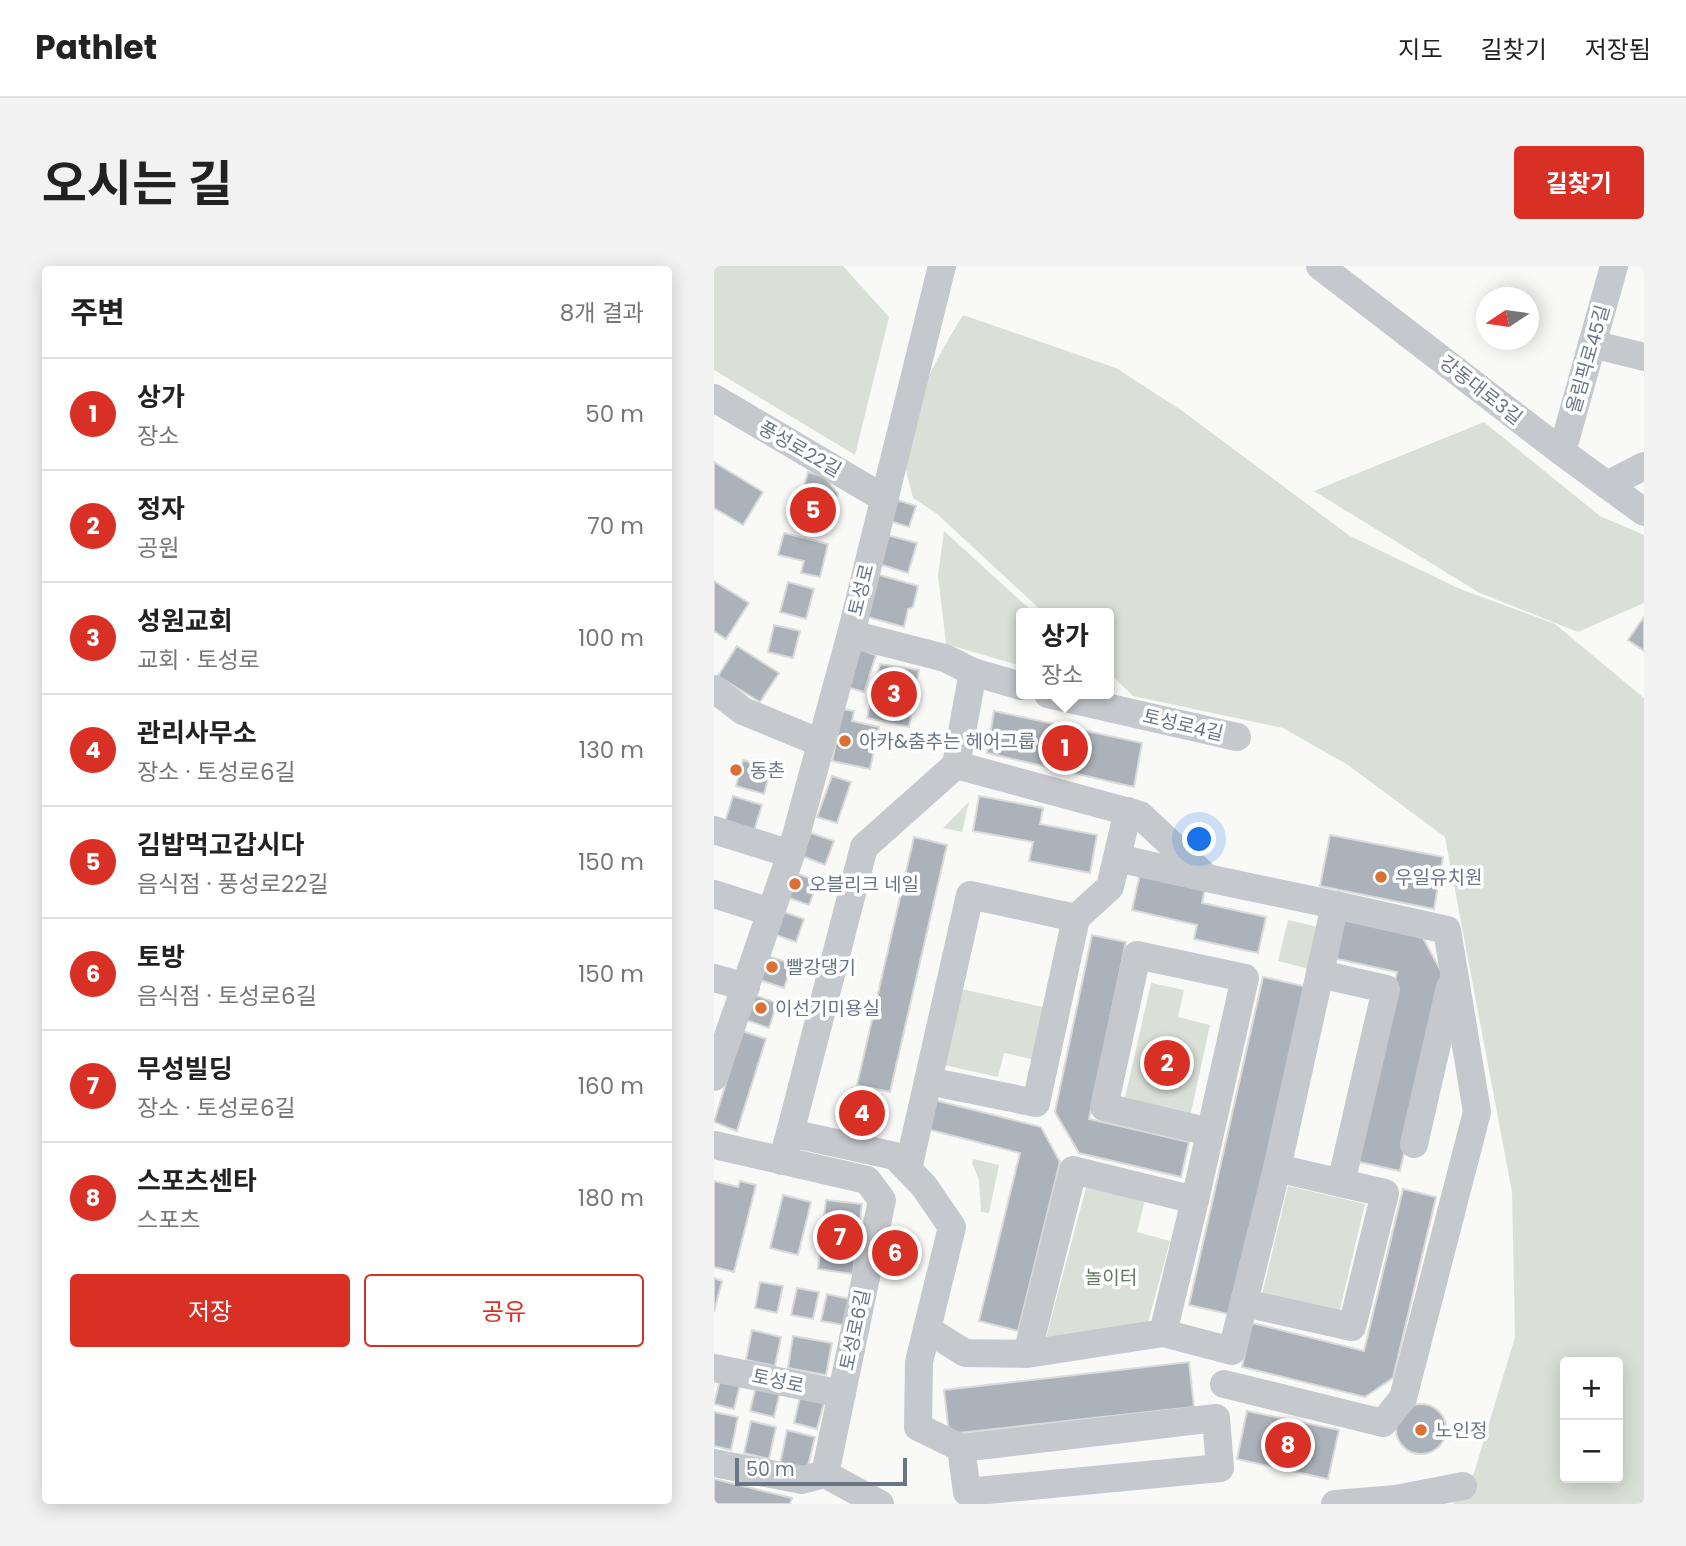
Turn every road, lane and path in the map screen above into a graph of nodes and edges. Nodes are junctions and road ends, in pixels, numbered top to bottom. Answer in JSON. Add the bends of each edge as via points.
{"nodes":[{"id":1,"x":942,"y":266,"type":"edge"},
{"id":2,"x":1320,"y":266,"type":"edge"},
{"id":3,"x":1614,"y":266,"type":"edge"},
{"id":4,"x":1592,"y":344,"type":"junction"},
{"id":5,"x":1644,"y":357,"type":"edge"},
{"id":6,"x":714,"y":398,"type":"edge"},
{"id":7,"x":1562,"y":452,"type":"junction"},
{"id":8,"x":1644,"y":466,"type":"edge"},
{"id":9,"x":1607,"y":485,"type":"junction"},
{"id":10,"x":885,"y":499,"type":"junction"},
{"id":11,"x":1644,"y":512,"type":"edge"},
{"id":12,"x":851,"y":634,"type":"junction"},
{"id":13,"x":973,"y":672,"type":"junction"},
{"id":14,"x":1016,"y":685,"type":"edge"},
{"id":15,"x":714,"y":689,"type":"edge"},
{"id":16,"x":1070,"y":699,"type":"edge"},
{"id":17,"x":1237,"y":737,"type":"dead end"},
{"id":18,"x":821,"y":743,"type":"junction"},
{"id":19,"x":956,"y":765,"type":"junction"},
{"id":20,"x":1128,"y":811,"type":"junction"},
{"id":21,"x":714,"y":830,"type":"edge"},
{"id":22,"x":791,"y":854,"type":"junction"},
{"id":23,"x":1117,"y":858,"type":"junction"},
{"id":24,"x":1207,"y":878,"type":"junction"},
{"id":25,"x":714,"y":894,"type":"edge"},
{"id":26,"x":1335,"y":905,"type":"junction"},
{"id":27,"x":770,"y":912,"type":"junction"},
{"id":28,"x":1076,"y":918,"type":"junction"},
{"id":29,"x":1454,"y":973,"type":"junction"},
{"id":30,"x":1320,"y":974,"type":"junction"},
{"id":31,"x":714,"y":978,"type":"edge"},
{"id":32,"x":746,"y":987,"type":"junction"},
{"id":33,"x":715,"y":1074,"type":"edge"},
{"id":34,"x":928,"y":1081,"type":"junction"},
{"id":35,"x":1210,"y":1132,"type":"junction"},
{"id":36,"x":790,"y":1133,"type":"junction"},
{"id":37,"x":714,"y":1144,"type":"edge"},
{"id":38,"x":1414,"y":1144,"type":"dead end"},
{"id":39,"x":782,"y":1161,"type":"junction"},
{"id":40,"x":1277,"y":1168,"type":"junction"},
{"id":41,"x":908,"y":1169,"type":"junction"},
{"id":42,"x":1341,"y":1183,"type":"junction"},
{"id":43,"x":1195,"y":1200,"type":"junction"},
{"id":44,"x":1245,"y":1303,"type":"junction"},
{"id":45,"x":927,"y":1329,"type":"junction"},
{"id":46,"x":1163,"y":1334,"type":"junction"},
{"id":47,"x":1232,"y":1351,"type":"junction"},
{"id":48,"x":965,"y":1353,"type":"junction"},
{"id":49,"x":1027,"y":1354,"type":"junction"},
{"id":50,"x":919,"y":1362,"type":"junction"},
{"id":51,"x":714,"y":1368,"type":"edge"},
{"id":52,"x":1224,"y":1384,"type":"junction"},
{"id":53,"x":842,"y":1394,"type":"junction"},
{"id":54,"x":1216,"y":1418,"type":"junction"},
{"id":55,"x":961,"y":1448,"type":"junction"},
{"id":56,"x":714,"y":1463,"type":"edge"},
{"id":57,"x":825,"y":1474,"type":"junction"},
{"id":58,"x":1463,"y":1486,"type":"dead end"},
{"id":59,"x":880,"y":1504,"type":"edge"},
{"id":60,"x":1335,"y":1504,"type":"edge"}],
"edges":[{"from":1,"to":10,"type":"street","name":"토성로"},
{"from":2,"to":7,"type":"street","name":"강동대로3길"},
{"from":3,"to":4,"type":"street","name":"올림픽로45길"},
{"from":4,"to":5,"type":"street"},
{"from":4,"to":7,"type":"street","name":"올림픽로45길"},
{"from":6,"to":10,"type":"street","name":"풍성로22길"},
{"from":7,"to":9,"type":"street","name":"강동대로3길"},
{"from":8,"to":9,"type":"street"},
{"from":9,"to":11,"type":"street","name":"강동대로3길"},
{"from":10,"to":12,"type":"street","name":"토성로"},
{"from":12,"to":13,"type":"street","via":[[945,658]]},
{"from":12,"to":18,"type":"street","name":"토성로"},
{"from":13,"to":14,"type":"street"},
{"from":13,"to":19,"type":"street"},
{"from":15,"to":18,"type":"street","via":[[743,711]]},
{"from":16,"to":17,"type":"street","name":"토성로4길"},
{"from":18,"to":22,"type":"street","name":"토성로"},
{"from":19,"to":20,"type":"street"},
{"from":19,"to":36,"type":"street","via":[[864,847]]},
{"from":20,"to":23,"type":"street"},
{"from":20,"to":24,"type":"street","via":[[1140,815]]},
{"from":21,"to":22,"type":"street"},
{"from":22,"to":27,"type":"street","name":"토성로"},
{"from":23,"to":24,"type":"street"},
{"from":23,"to":28,"type":"street","via":[[1110,887]]},
{"from":24,"to":26,"type":"street"},
{"from":25,"to":27,"type":"street"},
{"from":26,"to":29,"type":"street","via":[[1447,930]]},
{"from":26,"to":30,"type":"street"},
{"from":27,"to":32,"type":"street","name":"토성로"},
{"from":28,"to":34,"type":"street","via":[[970,895]]},
{"from":28,"to":34,"type":"street","via":[[1036,1103]]},
{"from":29,"to":38,"type":"street"},
{"from":29,"to":52,"type":"street","via":[[1477,1112],[1403,1398],[1383,1423]]},
{"from":30,"to":40,"type":"street"},
{"from":30,"to":42,"type":"street","via":[[1386,989]]},
{"from":31,"to":32,"type":"street"},
{"from":32,"to":33,"type":"street","name":"토성로"},
{"from":34,"to":41,"type":"street"},
{"from":35,"to":35,"type":"street","via":[[1245,978],[1137,955],[1104,1107]]},
{"from":35,"to":43,"type":"street"},
{"from":36,"to":39,"type":"street"},
{"from":36,"to":41,"type":"street","via":[[895,1156]]},
{"from":37,"to":39,"type":"street","name":"토성로6길"},
{"from":39,"to":53,"type":"street","name":"토성로6길","via":[[867,1180],[882,1200]]},
{"from":40,"to":42,"type":"street"},
{"from":40,"to":44,"type":"street"},
{"from":41,"to":45,"type":"street","via":[[953,1227]]},
{"from":42,"to":44,"type":"street","via":[[1385,1194],[1352,1327]]},
{"from":43,"to":46,"type":"street"},
{"from":43,"to":49,"type":"street","via":[[1073,1170]]},
{"from":44,"to":47,"type":"street"},
{"from":45,"to":48,"type":"street"},
{"from":45,"to":50,"type":"street"},
{"from":46,"to":47,"type":"street"},
{"from":46,"to":49,"type":"street"},
{"from":47,"to":52,"type":"street"},
{"from":48,"to":49,"type":"street"},
{"from":48,"to":50,"type":"street"},
{"from":50,"to":55,"type":"street","via":[[918,1427]]},
{"from":51,"to":53,"type":"street","name":"토성로"},
{"from":52,"to":54,"type":"street"},
{"from":53,"to":57,"type":"street","name":"토성로6길"},
{"from":54,"to":55,"type":"street"},
{"from":54,"to":55,"type":"street","via":[[1220,1468],[967,1492]]},
{"from":56,"to":57,"type":"street","via":[[802,1480]]},
{"from":57,"to":59,"type":"street"},
{"from":58,"to":60,"type":"street","via":[[1396,1499]]}]}
